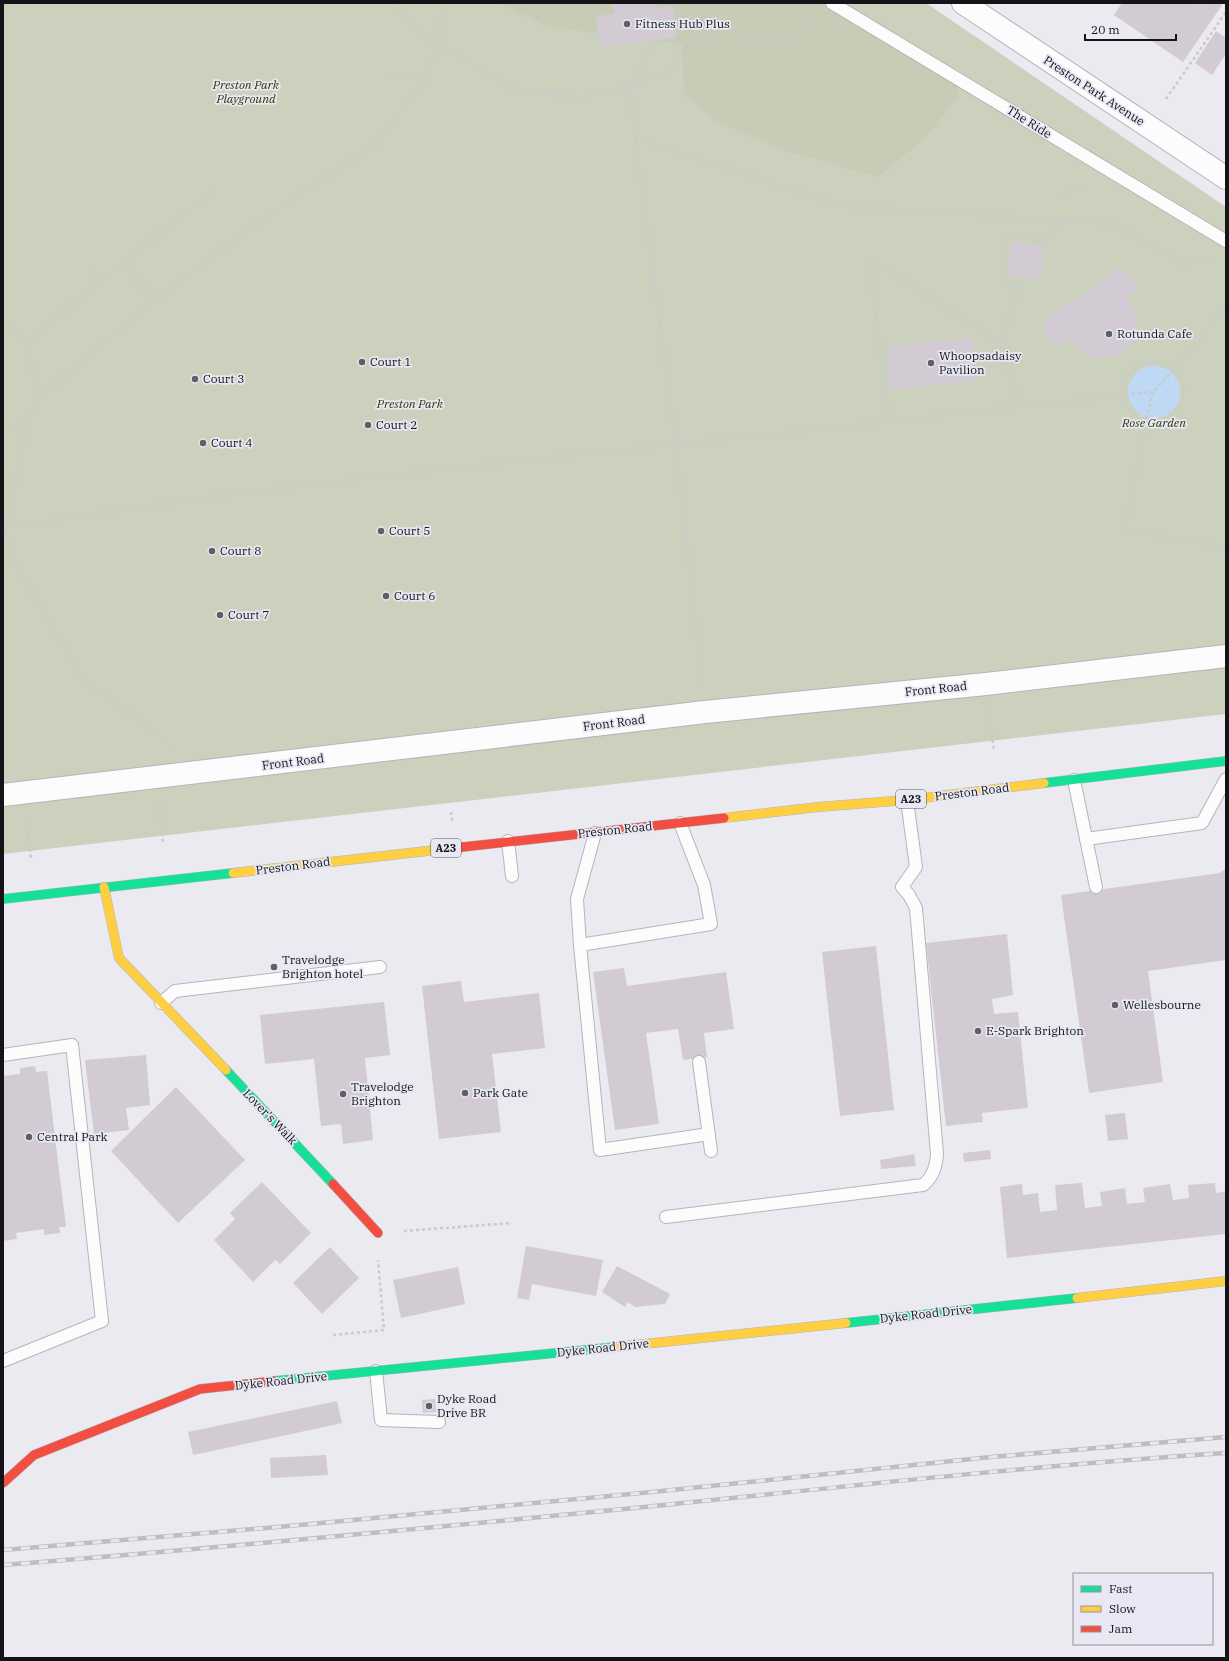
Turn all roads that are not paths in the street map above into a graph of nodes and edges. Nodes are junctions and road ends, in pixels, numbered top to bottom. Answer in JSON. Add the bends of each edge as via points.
{"nodes":[{"id":1,"x":832,"y":3,"type":"edge"},
{"id":2,"x":963,"y":3,"type":"edge"},
{"id":3,"x":1226,"y":178,"type":"edge"},
{"id":4,"x":1226,"y":241,"type":"edge"},
{"id":5,"x":1226,"y":656,"type":"edge"},
{"id":6,"x":1226,"y":762,"type":"edge"},
{"id":7,"x":1226,"y":779,"type":"edge"},
{"id":8,"x":1074,"y":780,"type":"junction"},
{"id":9,"x":13,"y":793,"type":"edge"},
{"id":10,"x":906,"y":800,"type":"junction"},
{"id":11,"x":680,"y":823,"type":"junction"},
{"id":12,"x":595,"y":833,"type":"junction"},
{"id":13,"x":1086,"y":839,"type":"junction"},
{"id":14,"x":508,"y":841,"type":"junction"},
{"id":15,"x":512,"y":876,"type":"dead end"},
{"id":16,"x":104,"y":887,"type":"junction"},
{"id":17,"x":1096,"y":887,"type":"dead end"},
{"id":18,"x":3,"y":899,"type":"edge"},
{"id":19,"x":580,"y":945,"type":"junction"},
{"id":20,"x":380,"y":967,"type":"dead end"},
{"id":21,"x":161,"y":1003,"type":"junction"},
{"id":22,"x":3,"y":1056,"type":"edge"},
{"id":23,"x":699,"y":1062,"type":"dead end"},
{"id":24,"x":709,"y":1134,"type":"junction"},
{"id":25,"x":711,"y":1151,"type":"dead end"},
{"id":26,"x":666,"y":1217,"type":"dead end"},
{"id":27,"x":378,"y":1233,"type":"road end"},
{"id":28,"x":1226,"y":1281,"type":"edge"},
{"id":29,"x":3,"y":1361,"type":"edge"},
{"id":30,"x":376,"y":1371,"type":"junction"},
{"id":31,"x":439,"y":1422,"type":"dead end"},
{"id":32,"x":5,"y":1481,"type":"edge"}],
"edges":[{"from":1,"to":4,"type":"lane","name":"The Ride"},
{"from":2,"to":3,"type":"street","name":"Preston Park Avenue"},
{"from":5,"to":9,"type":"street","name":"Front Road","via":[[986,684],[705,712]]},
{"from":6,"to":8,"type":"main road","name":"Preston Road","number":"A23"},
{"from":7,"to":13,"type":"lane","via":[[1202,823]]},
{"from":8,"to":10,"type":"main road","name":"Preston Road","number":"A23"},
{"from":8,"to":13,"type":"lane"},
{"from":10,"to":11,"type":"main road","name":"Preston Road","number":"A23"},
{"from":10,"to":26,"type":"lane","via":[[916,867],[902,887],[916,908],[937,1154],[932,1176],[923,1185]]},
{"from":11,"to":12,"type":"main road","name":"Preston Road","number":"A23"},
{"from":11,"to":19,"type":"lane","via":[[704,885],[711,924]]},
{"from":12,"to":14,"type":"main road","name":"Preston Road","number":"A23"},
{"from":12,"to":19,"type":"lane","via":[[577,899]]},
{"from":13,"to":17,"type":"lane"},
{"from":14,"to":15,"type":"lane"},
{"from":14,"to":16,"type":"main road","name":"Preston Road","number":"A23"},
{"from":16,"to":18,"type":"main road","name":"Preston Road","number":"A23"},
{"from":16,"to":21,"type":"main road","name":"Lover's Walk","via":[[119,958]]},
{"from":19,"to":24,"type":"lane","via":[[600,1150]]},
{"from":20,"to":21,"type":"lane","via":[[175,991]]},
{"from":21,"to":27,"type":"main road","name":"Lover's Walk"},
{"from":22,"to":29,"type":"lane","via":[[72,1045],[102,1321]]},
{"from":23,"to":24,"type":"lane"},
{"from":24,"to":25,"type":"lane"},
{"from":28,"to":30,"type":"main road","name":"Dyke Road Drive"},
{"from":30,"to":31,"type":"lane","via":[[381,1420]]},
{"from":30,"to":32,"type":"main road","name":"Dyke Road Drive","via":[[200,1389],[34,1455]]}]}
